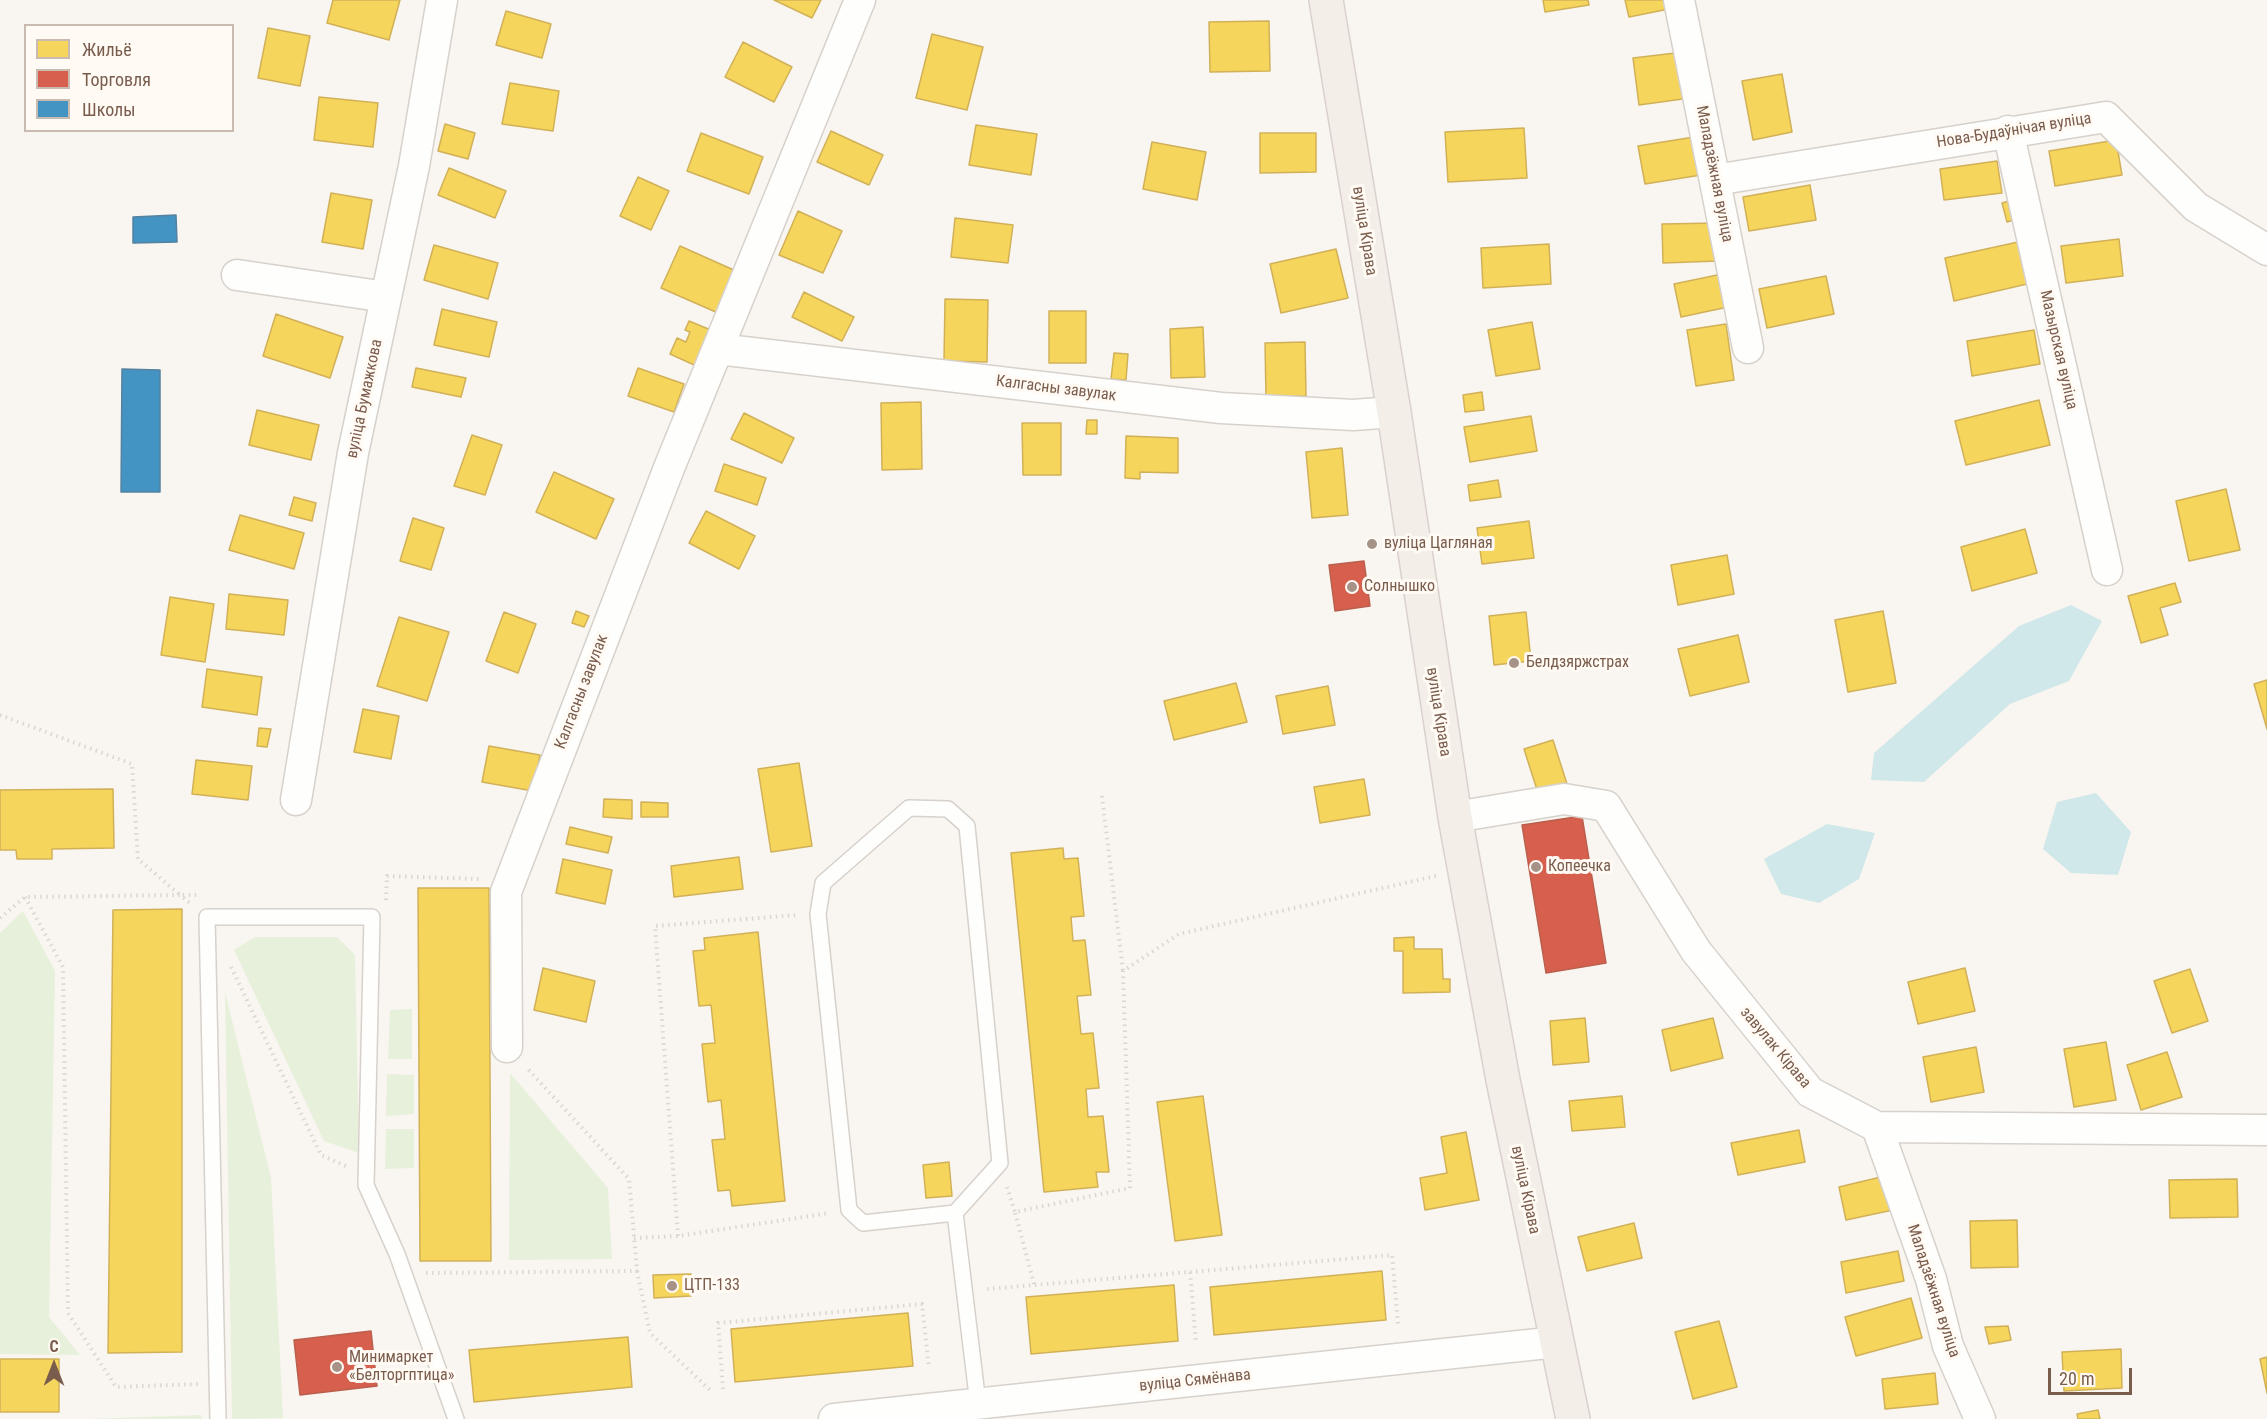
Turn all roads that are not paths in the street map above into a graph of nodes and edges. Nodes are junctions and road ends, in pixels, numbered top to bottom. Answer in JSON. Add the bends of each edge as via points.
{"nodes":[{"id":1,"x":442,"y":0,"type":"edge"},
{"id":2,"x":860,"y":0,"type":"edge"},
{"id":3,"x":1326,"y":0,"type":"edge"},
{"id":4,"x":1679,"y":0,"type":"edge"},
{"id":5,"x":2008,"y":131,"type":"junction"},
{"id":6,"x":1715,"y":180,"type":"junction"},
{"id":7,"x":2267,"y":250,"type":"edge"},
{"id":8,"x":237,"y":275,"type":"dead end"},
{"id":9,"x":386,"y":297,"type":"junction"},
{"id":10,"x":1748,"y":348,"type":"dead end"},
{"id":11,"x":718,"y":349,"type":"junction"},
{"id":12,"x":1394,"y":412,"type":"junction"},
{"id":13,"x":2107,"y":570,"type":"dead end"},
{"id":14,"x":296,"y":801,"type":"dead end"},
{"id":15,"x":1455,"y":818,"type":"junction"},
{"id":16,"x":507,"y":1047,"type":"road end"},
{"id":17,"x":1877,"y":1127,"type":"junction"},
{"id":18,"x":2267,"y":1130,"type":"edge"},
{"id":19,"x":955,"y":1213,"type":"junction"},
{"id":20,"x":1557,"y":1342,"type":"junction"},
{"id":21,"x":978,"y":1404,"type":"junction"},
{"id":22,"x":218,"y":1419,"type":"edge"},
{"id":23,"x":456,"y":1419,"type":"edge"},
{"id":24,"x":834,"y":1419,"type":"edge"},
{"id":25,"x":1573,"y":1419,"type":"edge"},
{"id":26,"x":1980,"y":1419,"type":"edge"}],
"edges":[{"from":1,"to":9,"type":"street","name":"вуліца Бумажкова","via":[[414,166]]},
{"from":2,"to":11,"type":"street","name":"Калгасны завулак"},
{"from":3,"to":12,"type":"main road","name":"вуліца Кірава"},
{"from":4,"to":6,"type":"street","name":"Маладзёжная вуліца"},
{"from":5,"to":6,"type":"street","name":"Нова-Будаўнічая вуліца"},
{"from":5,"to":7,"type":"street","name":"Нова-Будаўнічая вуліца","via":[[2106,117],[2196,207]]},
{"from":5,"to":13,"type":"street","name":"Мазырская вуліца"},
{"from":6,"to":10,"type":"street","name":"Маладзёжная вуліца"},
{"from":8,"to":9,"type":"street"},
{"from":9,"to":14,"type":"street","name":"вуліца Бумажкова","via":[[353,453]]},
{"from":11,"to":12,"type":"street","name":"Калгасны завулак","via":[[1221,408],[1353,415]]},
{"from":11,"to":16,"type":"street","name":"Калгасны завулак","via":[[506,892]]},
{"from":12,"to":15,"type":"main road","name":"вуліца Кірава"},
{"from":15,"to":17,"type":"street","name":"завулак Кірава","via":[[1564,799],[1606,806],[1695,951],[1810,1092]]},
{"from":15,"to":20,"type":"main road","name":"вуліца Кірава"},
{"from":17,"to":18,"type":"street","name":"завулак Кірава"},
{"from":17,"to":26,"type":"street","name":"Маладзёжная вуліца","via":[[1931,1279],[1947,1346]]},
{"from":19,"to":19,"type":"lane","via":[[863,1223],[849,1210],[818,914],[823,883],[909,808],[948,809],[967,826],[1000,1163]]},
{"from":19,"to":21,"type":"lane"},
{"from":20,"to":21,"type":"street","name":"вуліца Сямёнава"},
{"from":20,"to":25,"type":"main road","name":"вуліца Кірава"},
{"from":21,"to":24,"type":"street","name":"вуліца Сямёнава"},
{"from":22,"to":23,"type":"lane","via":[[207,917],[372,917],[366,1185],[397,1254]]}]}
